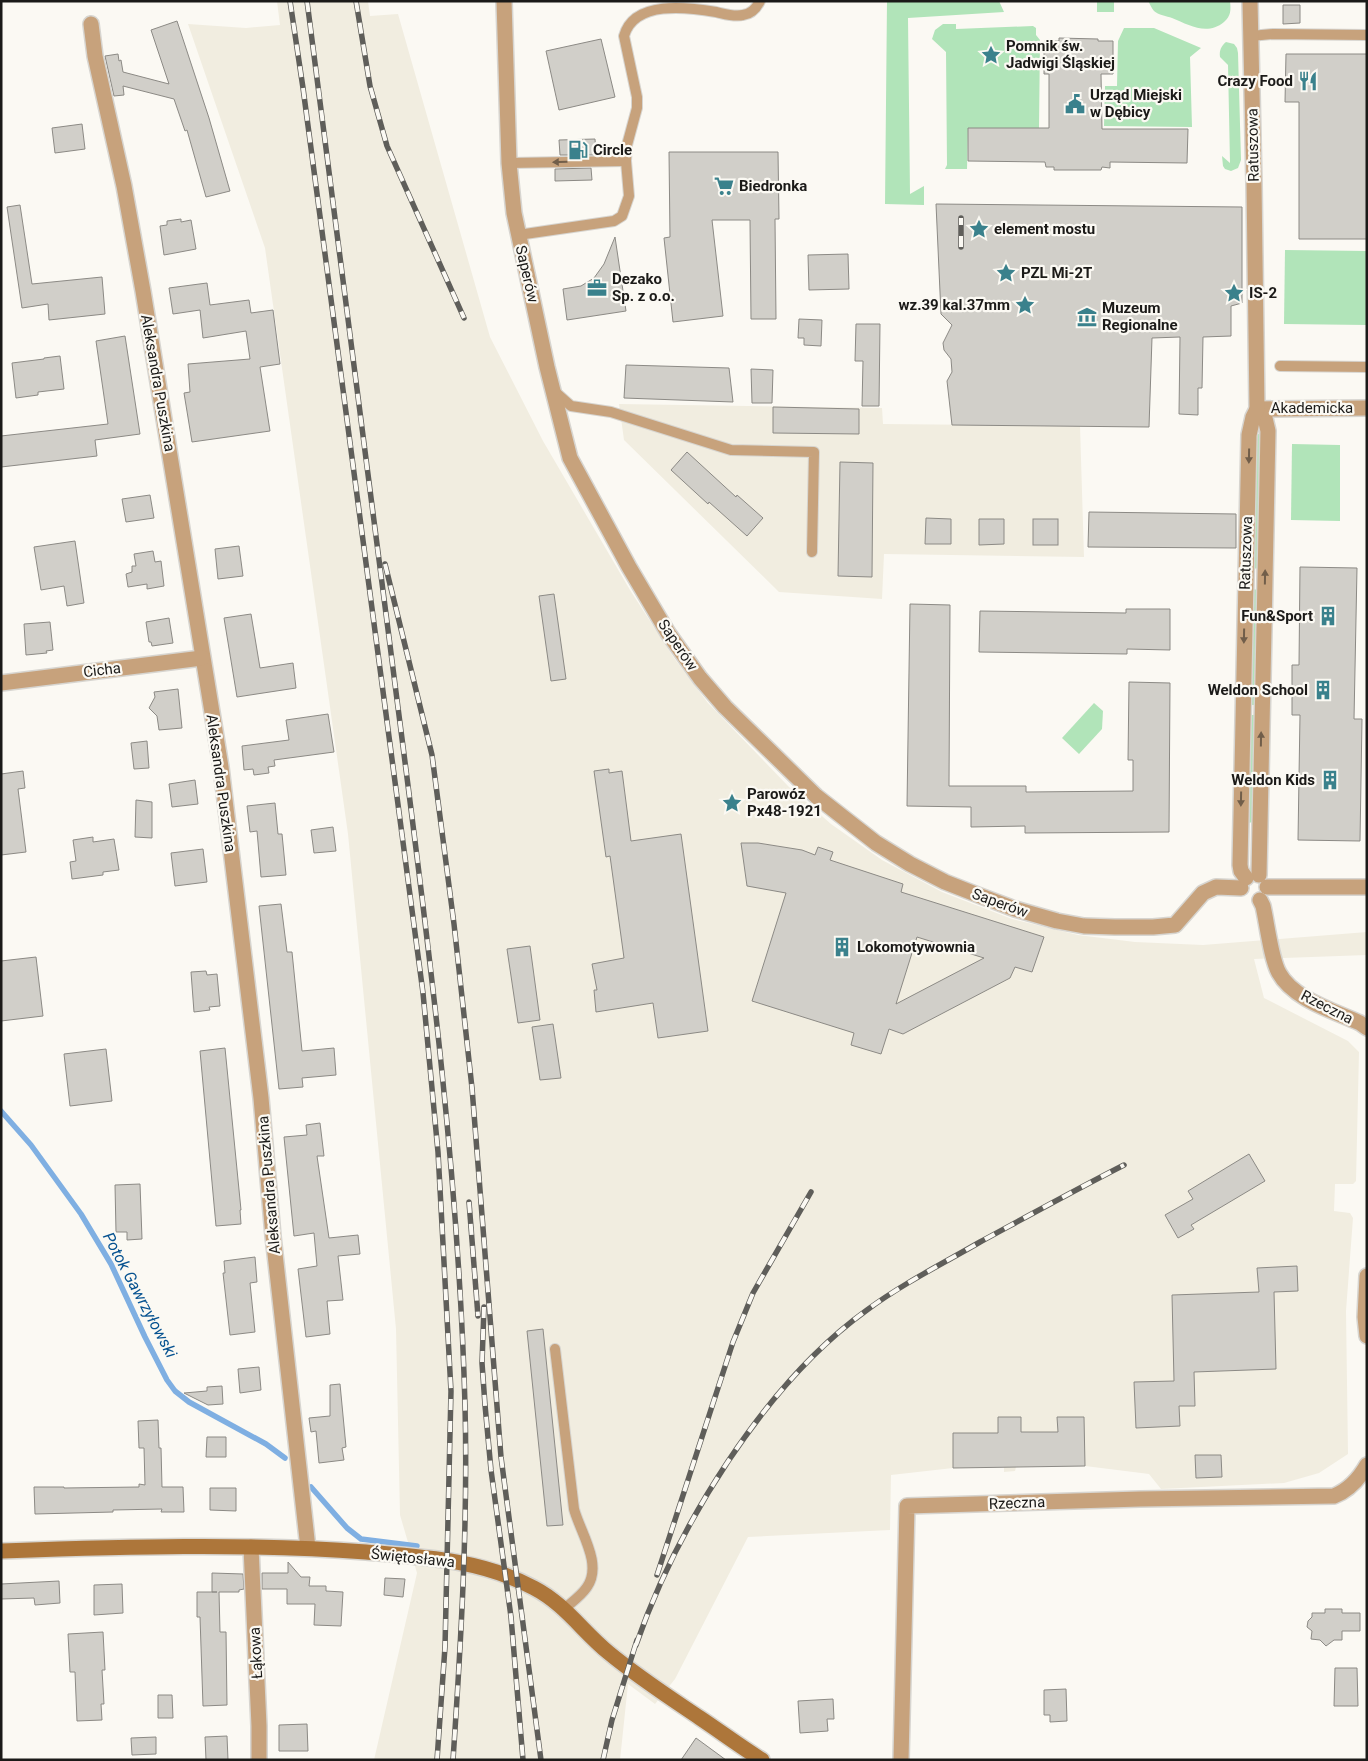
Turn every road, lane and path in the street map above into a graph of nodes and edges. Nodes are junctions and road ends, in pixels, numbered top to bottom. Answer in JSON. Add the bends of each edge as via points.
{"nodes":[{"id":1,"x":504,"y":1,"type":"edge"},
{"id":2,"x":760,"y":1,"type":"edge"},
{"id":3,"x":1250,"y":1,"type":"edge"},
{"id":4,"x":91,"y":24,"type":"dead end"},
{"id":5,"x":1367,"y":35,"type":"edge"},
{"id":6,"x":1251,"y":36,"type":"junction"},
{"id":7,"x":626,"y":161,"type":"junction"},
{"id":8,"x":509,"y":163,"type":"junction"},
{"id":9,"x":518,"y":236,"type":"junction"},
{"id":10,"x":1280,"y":366,"type":"dead end"},
{"id":11,"x":1367,"y":367,"type":"edge"},
{"id":12,"x":554,"y":390,"type":"junction"},
{"id":13,"x":1367,"y":408,"type":"edge"},
{"id":14,"x":1257,"y":409,"type":"junction"},
{"id":15,"x":812,"y":552,"type":"dead end"},
{"id":16,"x":202,"y":658,"type":"junction"},
{"id":17,"x":1,"y":683,"type":"edge"},
{"id":18,"x":1255,"y":886,"type":"junction"},
{"id":19,"x":1367,"y":887,"type":"edge"},
{"id":20,"x":1367,"y":1028,"type":"edge"},
{"id":21,"x":1367,"y":1276,"type":"edge"},
{"id":22,"x":1367,"y":1336,"type":"edge"},
{"id":23,"x":555,"y":1349,"type":"dead end"},
{"id":24,"x":1367,"y":1465,"type":"edge"},
{"id":25,"x":251,"y":1547,"type":"junction"},
{"id":26,"x":308,"y":1548,"type":"junction"},
{"id":27,"x":1,"y":1551,"type":"edge"},
{"id":28,"x":564,"y":1609,"type":"junction"},
{"id":29,"x":258,"y":1760,"type":"edge"},
{"id":30,"x":762,"y":1760,"type":"edge"},
{"id":31,"x":901,"y":1760,"type":"edge"}],
"edges":[{"from":1,"to":8,"type":"street","name":"Saperów"},
{"from":2,"to":7,"type":"lane","via":[[744,16],[663,9],[642,14],[631,22],[624,36],[637,108]]},
{"from":3,"to":6,"type":"street","name":"Ratuszowa"},
{"from":4,"to":16,"type":"street","name":"Aleksandra Puszkina","via":[[94,56],[126,196]]},
{"from":5,"to":6,"type":"lane"},
{"from":6,"to":14,"type":"street","name":"Ratuszowa"},
{"from":7,"to":8,"type":"lane","one_way":true},
{"from":7,"to":9,"type":"lane","via":[[630,196],[622,216],[614,221]]},
{"from":8,"to":9,"type":"street","name":"Saperów"},
{"from":9,"to":12,"type":"street","name":"Saperów"},
{"from":10,"to":11,"type":"lane"},
{"from":12,"to":15,"type":"lane","via":[[572,406],[611,412],[731,450],[814,452]]},
{"from":12,"to":18,"type":"street","name":"Saperów","via":[[570,458],[629,567],[700,678],[725,707],[816,796],[876,843],[928,873],[978,895],[1015,909],[1084,926],[1175,925],[1203,893],[1216,887]]},
{"from":13,"to":14,"type":"street","name":"Akademicka"},
{"from":14,"to":18,"type":"street","name":"Ratuszowa","via":[[1265,418],[1268,431]]},
{"from":16,"to":17,"type":"street","name":"Cicha"},
{"from":16,"to":26,"type":"street","name":"Aleksandra Puszkina","via":[[221,767],[250,1005]]},
{"from":18,"to":19,"type":"street","name":"Saperów"},
{"from":18,"to":20,"type":"street","name":"Rzeczna","via":[[1278,971],[1286,983],[1300,994]]},
{"from":21,"to":22,"type":"street"},
{"from":23,"to":28,"type":"lane","via":[[574,1509],[592,1567],[592,1577],[586,1589]]},
{"from":24,"to":31,"type":"street","name":"Rzeczna","via":[[1354,1484],[1334,1496],[907,1506]]},
{"from":25,"to":26,"type":"street","name":"Świętosława"},
{"from":25,"to":27,"type":"street","name":"Świętosława"},
{"from":25,"to":29,"type":"street","name":"Łąkowa"},
{"from":26,"to":28,"type":"street","name":"Świętosława","via":[[442,1559],[475,1565],[535,1588]]},
{"from":28,"to":30,"type":"street","name":"Świętosława","via":[[628,1668]]}]}
